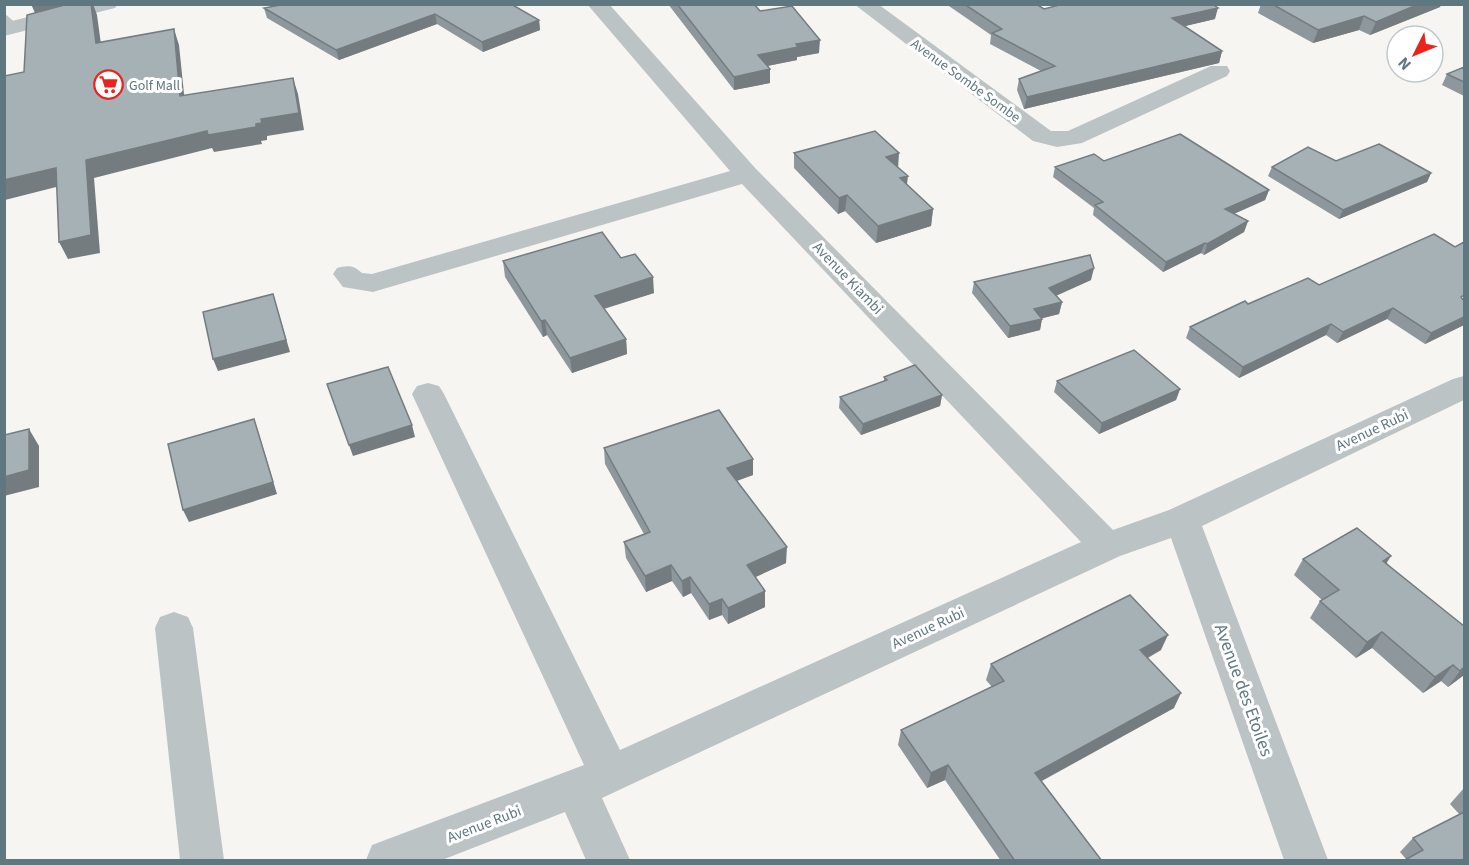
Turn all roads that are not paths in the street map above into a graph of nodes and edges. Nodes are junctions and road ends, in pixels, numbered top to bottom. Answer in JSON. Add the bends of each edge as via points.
{"nodes":[{"id":1,"x":108,"y":4,"type":"edge"},
{"id":2,"x":597,"y":4,"type":"edge"},
{"id":3,"x":864,"y":4,"type":"edge"},
{"id":4,"x":8,"y":25,"type":"edge"},
{"id":5,"x":1219,"y":71,"type":"edge"},
{"id":6,"x":747,"y":174,"type":"junction"},
{"id":7,"x":347,"y":274,"type":"dead end"},
{"id":8,"x":1464,"y":387,"type":"edge"},
{"id":9,"x":428,"y":394,"type":"dead end"},
{"id":10,"x":1182,"y":520,"type":"junction"},
{"id":11,"x":1107,"y":546,"type":"junction"},
{"id":12,"x":174,"y":627,"type":"dead end"},
{"id":13,"x":593,"y":782,"type":"junction"},
{"id":14,"x":202,"y":861,"type":"edge"},
{"id":15,"x":388,"y":861,"type":"edge"},
{"id":16,"x":608,"y":861,"type":"edge"},
{"id":17,"x":1306,"y":861,"type":"edge"}],
"edges":[{"from":1,"to":4,"type":"street"},
{"from":2,"to":6,"type":"street","name":"Avenue Kiambi"},
{"from":3,"to":5,"type":"street","name":"Avenue Sombe Sombe","via":[[1042,136],[1057,140],[1073,138]]},
{"from":6,"to":7,"type":"street","via":[[373,283],[353,281]]},
{"from":6,"to":11,"type":"street","name":"Avenue Kiambi"},
{"from":8,"to":10,"type":"street","name":"Avenue Rubi"},
{"from":9,"to":13,"type":"street"},
{"from":10,"to":11,"type":"street","name":"Avenue Rubi"},
{"from":10,"to":17,"type":"street","name":"Avenue des Etoiles"},
{"from":11,"to":13,"type":"street","name":"Avenue Rubi"},
{"from":12,"to":14,"type":"street"},
{"from":13,"to":15,"type":"street","name":"Avenue Rubi"},
{"from":13,"to":16,"type":"street"}]}
